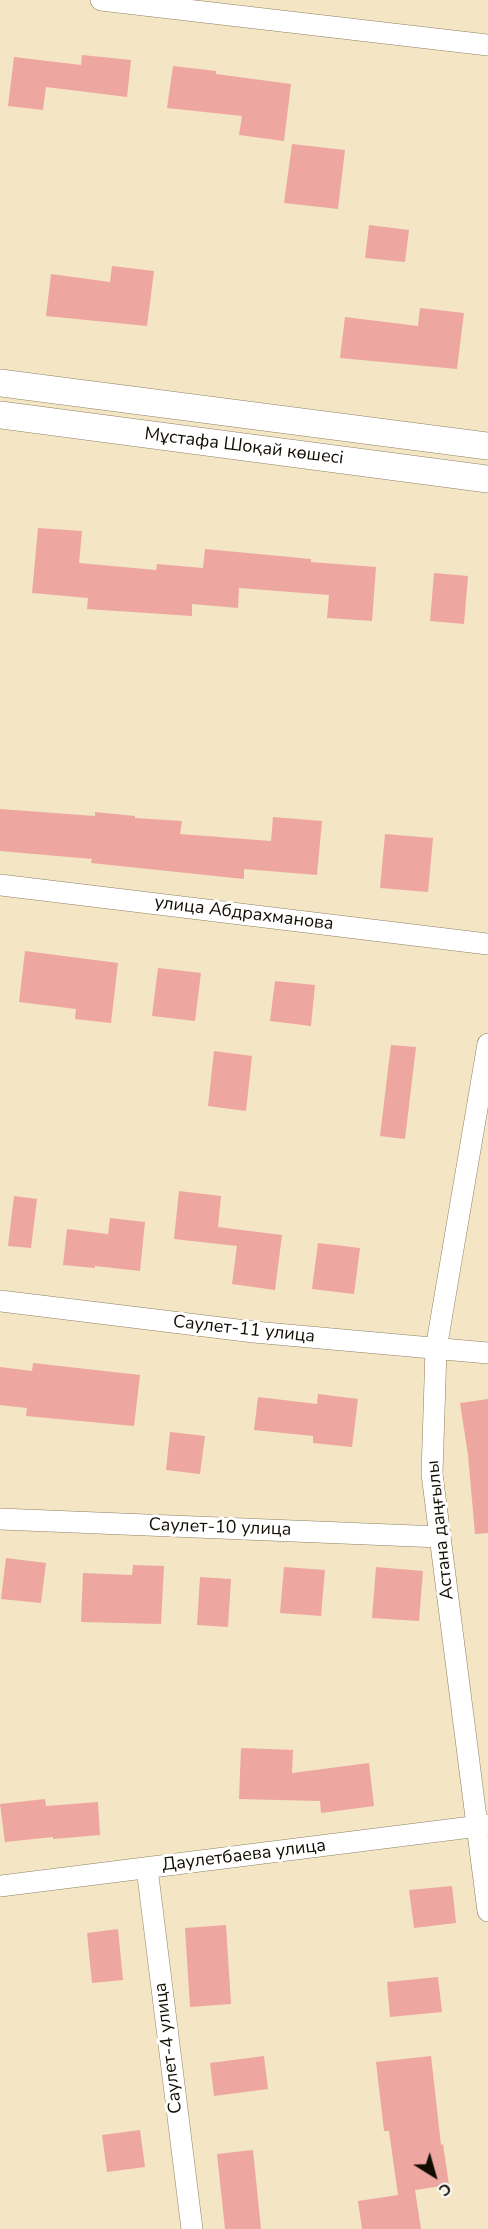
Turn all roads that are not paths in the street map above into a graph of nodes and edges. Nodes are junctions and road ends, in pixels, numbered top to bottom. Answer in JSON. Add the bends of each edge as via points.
{"nodes":[{"id":1,"x":101,"y":0,"type":"edge"},
{"id":2,"x":488,"y":45,"type":"edge"},
{"id":3,"x":0,"y":383,"type":"edge"},
{"id":4,"x":0,"y":415,"type":"edge"},
{"id":5,"x":488,"y":446,"type":"edge"},
{"id":6,"x":488,"y":479,"type":"edge"},
{"id":7,"x":0,"y":885,"type":"edge"},
{"id":8,"x":488,"y":944,"type":"edge"},
{"id":9,"x":488,"y":1044,"type":"edge"},
{"id":10,"x":0,"y":1301,"type":"edge"},
{"id":11,"x":436,"y":1348,"type":"junction"},
{"id":12,"x":488,"y":1353,"type":"edge"},
{"id":13,"x":0,"y":1519,"type":"edge"},
{"id":14,"x":440,"y":1537,"type":"junction"},
{"id":15,"x":483,"y":1826,"type":"edge"},
{"id":16,"x":147,"y":1868,"type":"junction"},
{"id":17,"x":0,"y":1886,"type":"edge"},
{"id":18,"x":488,"y":1911,"type":"edge"},
{"id":19,"x":192,"y":2229,"type":"edge"}],
"edges":[{"from":1,"to":2,"type":"street"},
{"from":3,"to":5,"type":"street","name":"Мұстафа Шоқай көшесі"},
{"from":4,"to":6,"type":"street","name":"Мұстафа Шоқай көшесі"},
{"from":7,"to":8,"type":"street","name":"улица Абдрахманова"},
{"from":9,"to":11,"type":"street","name":"Астана даңғылы"},
{"from":10,"to":11,"type":"street","name":"Саулет-11 улица","via":[[254,1332]]},
{"from":11,"to":12,"type":"street","name":"Саулет-11 улица"},
{"from":11,"to":14,"type":"street","name":"Астана даңғылы","via":[[432,1474]]},
{"from":13,"to":14,"type":"street","name":"Саулет-10 улица"},
{"from":14,"to":15,"type":"street","name":"Астана даңғылы"},
{"from":15,"to":16,"type":"street","name":"Даулетбаева улица"},
{"from":15,"to":18,"type":"street","name":"Астана даңғылы"},
{"from":16,"to":17,"type":"street","name":"Даулетбаева улица"},
{"from":16,"to":19,"type":"street","name":"Саулет-4 улица"}]}
